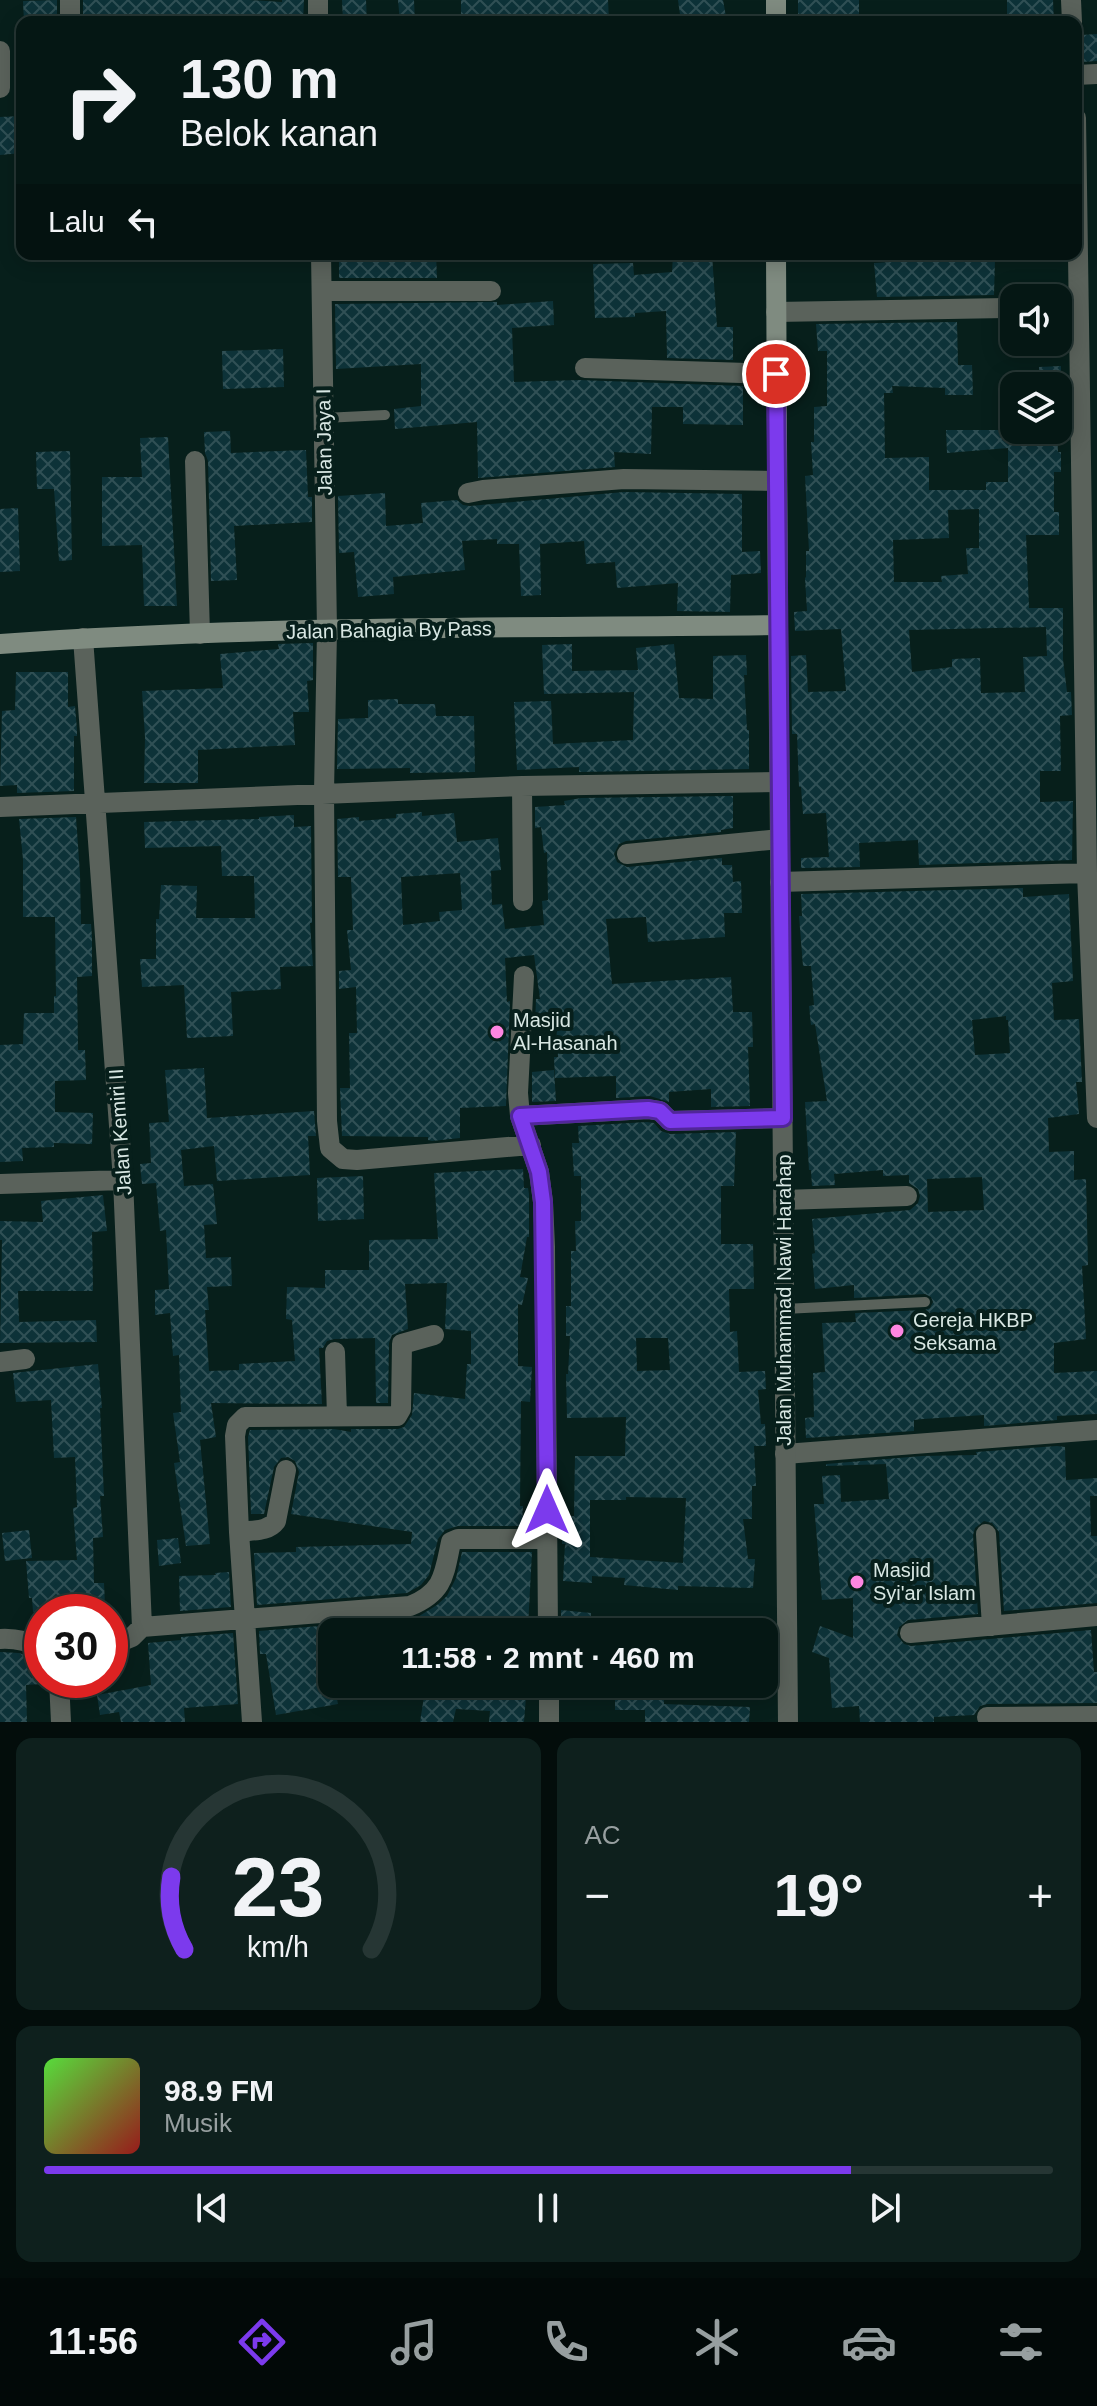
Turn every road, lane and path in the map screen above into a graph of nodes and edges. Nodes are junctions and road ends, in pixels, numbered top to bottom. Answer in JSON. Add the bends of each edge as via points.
{"nodes":[{"id":1,"x":0,"y":51,"type":"edge"},
{"id":2,"x":0,"y":88,"type":"edge"},
{"id":3,"x":1082,"y":150,"type":"edge"},
{"id":4,"x":1088,"y":181,"type":"edge"},
{"id":5,"x":321,"y":260,"type":"edge"},
{"id":6,"x":776,"y":260,"type":"edge"},
{"id":7,"x":322,"y":291,"type":"junction"},
{"id":8,"x":491,"y":291,"type":"dead end"},
{"id":9,"x":1000,"y":308,"type":"edge"},
{"id":10,"x":1088,"y":309,"type":"edge"},
{"id":11,"x":776,"y":312,"type":"junction"},
{"id":12,"x":585,"y":368,"type":"dead end"},
{"id":13,"x":776,"y":374,"type":"junction"},
{"id":14,"x":1089,"y":386,"type":"edge"},
{"id":15,"x":385,"y":415,"type":"dead end"},
{"id":16,"x":324,"y":418,"type":"junction"},
{"id":17,"x":195,"y":461,"type":"dead end"},
{"id":18,"x":777,"y":481,"type":"junction"},
{"id":19,"x":468,"y":493,"type":"dead end"},
{"id":20,"x":1090,"y":567,"type":"edge"},
{"id":21,"x":778,"y":625,"type":"junction"},
{"id":22,"x":327,"y":630,"type":"junction"},
{"id":23,"x":200,"y":634,"type":"junction"},
{"id":24,"x":83,"y":638,"type":"junction"},
{"id":25,"x":0,"y":644,"type":"edge"},
{"id":26,"x":1090,"y":650,"type":"edge"},
{"id":27,"x":779,"y":782,"type":"junction"},
{"id":28,"x":522,"y":786,"type":"junction"},
{"id":29,"x":324,"y":793,"type":"junction"},
{"id":30,"x":96,"y":801,"type":"junction"},
{"id":31,"x":0,"y":807,"type":"edge"},
{"id":32,"x":780,"y":839,"type":"junction"},
{"id":33,"x":627,"y":854,"type":"dead end"},
{"id":34,"x":1087,"y":873,"type":"junction"},
{"id":35,"x":780,"y":882,"type":"junction"},
{"id":36,"x":523,"y":901,"type":"dead end"},
{"id":37,"x":1093,"y":933,"type":"edge"},
{"id":38,"x":524,"y":976,"type":"dead end"},
{"id":39,"x":1096,"y":1054,"type":"edge"},
{"id":40,"x":520,"y":1116,"type":"junction"},
{"id":41,"x":783,"y":1118,"type":"junction"},
{"id":42,"x":1097,"y":1118,"type":"edge"},
{"id":43,"x":531,"y":1145,"type":"junction"},
{"id":44,"x":123,"y":1180,"type":"junction"},
{"id":45,"x":0,"y":1184,"type":"edge"},
{"id":46,"x":907,"y":1196,"type":"dead end"},
{"id":47,"x":783,"y":1200,"type":"junction"},
{"id":48,"x":925,"y":1302,"type":"dead end"},
{"id":49,"x":784,"y":1309,"type":"junction"},
{"id":50,"x":434,"y":1335,"type":"dead end"},
{"id":51,"x":335,"y":1352,"type":"dead end"},
{"id":52,"x":25,"y":1359,"type":"dead end"},
{"id":53,"x":0,"y":1362,"type":"edge"},
{"id":54,"x":337,"y":1416,"type":"junction"},
{"id":55,"x":1097,"y":1430,"type":"edge"},
{"id":56,"x":785,"y":1454,"type":"junction"},
{"id":57,"x":286,"y":1470,"type":"dead end"},
{"id":58,"x":239,"y":1532,"type":"junction"},
{"id":59,"x":986,"y":1534,"type":"dead end"},
{"id":60,"x":547,"y":1539,"type":"junction"},
{"id":61,"x":1097,"y":1616,"type":"edge"},
{"id":62,"x":548,"y":1618,"type":"edge"},
{"id":63,"x":245,"y":1619,"type":"junction"},
{"id":64,"x":992,"y":1626,"type":"junction"},
{"id":65,"x":142,"y":1627,"type":"junction"},
{"id":66,"x":910,"y":1633,"type":"dead end"},
{"id":67,"x":0,"y":1639,"type":"edge"},
{"id":68,"x":128,"y":1639,"type":"edge"},
{"id":69,"x":24,"y":1641,"type":"edge"},
{"id":70,"x":60,"y":1698,"type":"edge"},
{"id":71,"x":549,"y":1698,"type":"edge"},
{"id":72,"x":1097,"y":1716,"type":"edge"},
{"id":73,"x":987,"y":1717,"type":"dead end"},
{"id":74,"x":61,"y":1722,"type":"edge"},
{"id":75,"x":252,"y":1722,"type":"edge"},
{"id":76,"x":549,"y":1722,"type":"edge"},
{"id":77,"x":788,"y":1722,"type":"edge"}],
"edges":[{"from":1,"to":2,"type":"street"},
{"from":3,"to":4,"type":"street"},
{"from":4,"to":10,"type":"street"},
{"from":5,"to":7,"type":"street","name":"Jalan Jaya I"},
{"from":6,"to":11,"type":"main road","name":"Jalan Muhammad Nawi Harahap"},
{"from":7,"to":8,"type":"street"},
{"from":7,"to":16,"type":"street","name":"Jalan Jaya I"},
{"from":9,"to":11,"type":"street"},
{"from":10,"to":14,"type":"street"},
{"from":11,"to":13,"type":"main road","name":"Jalan Muhammad Nawi Harahap"},
{"from":12,"to":13,"type":"street"},
{"from":13,"to":18,"type":"main road","name":"Jalan Muhammad Nawi Harahap"},
{"from":14,"to":20,"type":"street"},
{"from":15,"to":16,"type":"lane"},
{"from":16,"to":22,"type":"street","name":"Jalan Jaya I"},
{"from":17,"to":23,"type":"street"},
{"from":18,"to":19,"type":"street","via":[[624,479]]},
{"from":18,"to":21,"type":"main road","name":"Jalan Muhammad Nawi Harahap"},
{"from":20,"to":26,"type":"street"},
{"from":21,"to":22,"type":"main road","name":"Jalan Bahagia By Pass"},
{"from":21,"to":27,"type":"street","name":"Jalan Muhammad Nawi Harahap"},
{"from":22,"to":23,"type":"main road","name":"Jalan Bahagia By Pass"},
{"from":22,"to":29,"type":"street","name":"Jalan Jaya I"},
{"from":23,"to":24,"type":"main road","name":"Jalan Bahagia By Pass"},
{"from":24,"to":25,"type":"main road","name":"Jalan Bahagia By Pass"},
{"from":24,"to":30,"type":"street","name":"Jalan Kemiri II"},
{"from":26,"to":34,"type":"street"},
{"from":27,"to":28,"type":"street"},
{"from":27,"to":32,"type":"street","name":"Jalan Muhammad Nawi Harahap"},
{"from":28,"to":29,"type":"street"},
{"from":28,"to":36,"type":"street"},
{"from":29,"to":30,"type":"street"},
{"from":29,"to":43,"type":"street","name":"Jalan Jaya I","via":[[330,1148],[343,1159],[357,1160]]},
{"from":30,"to":31,"type":"street"},
{"from":30,"to":44,"type":"street","name":"Jalan Kemiri II"},
{"from":32,"to":33,"type":"street"},
{"from":32,"to":35,"type":"street","name":"Jalan Muhammad Nawi Harahap"},
{"from":34,"to":35,"type":"street"},
{"from":34,"to":37,"type":"street"},
{"from":35,"to":41,"type":"street","name":"Jalan Muhammad Nawi Harahap"},
{"from":37,"to":39,"type":"street"},
{"from":38,"to":40,"type":"street"},
{"from":39,"to":42,"type":"street"},
{"from":40,"to":41,"type":"street","via":[[648,1109],[670,1121]]},
{"from":40,"to":43,"type":"street"},
{"from":41,"to":47,"type":"street","name":"Jalan Muhammad Nawi Harahap"},
{"from":43,"to":60,"type":"street","via":[[543,1202]]},
{"from":44,"to":45,"type":"street"},
{"from":44,"to":65,"type":"street","name":"Jalan Kemiri II"},
{"from":46,"to":47,"type":"street"},
{"from":47,"to":49,"type":"street","name":"Jalan Muhammad Nawi Harahap"},
{"from":48,"to":49,"type":"lane"},
{"from":49,"to":56,"type":"street","name":"Jalan Muhammad Nawi Harahap"},
{"from":50,"to":54,"type":"street","via":[[402,1344],[397,1416]]},
{"from":51,"to":54,"type":"street"},
{"from":52,"to":53,"type":"street"},
{"from":54,"to":58,"type":"street","via":[[241,1419],[235,1436]]},
{"from":55,"to":56,"type":"street"},
{"from":56,"to":77,"type":"street","name":"Jalan Muhammad Nawi Harahap"},
{"from":57,"to":58,"type":"street","via":[[273,1525]]},
{"from":58,"to":63,"type":"street"},
{"from":59,"to":64,"type":"street"},
{"from":60,"to":62,"type":"street"},
{"from":60,"to":63,"type":"street","via":[[451,1542],[441,1585],[410,1606]]},
{"from":61,"to":64,"type":"street"},
{"from":63,"to":65,"type":"street"},
{"from":63,"to":75,"type":"street"},
{"from":64,"to":66,"type":"street"},
{"from":65,"to":68,"type":"street"},
{"from":67,"to":69,"type":"street"},
{"from":70,"to":74,"type":"street"},
{"from":71,"to":76,"type":"street"},
{"from":72,"to":73,"type":"street"}]}
